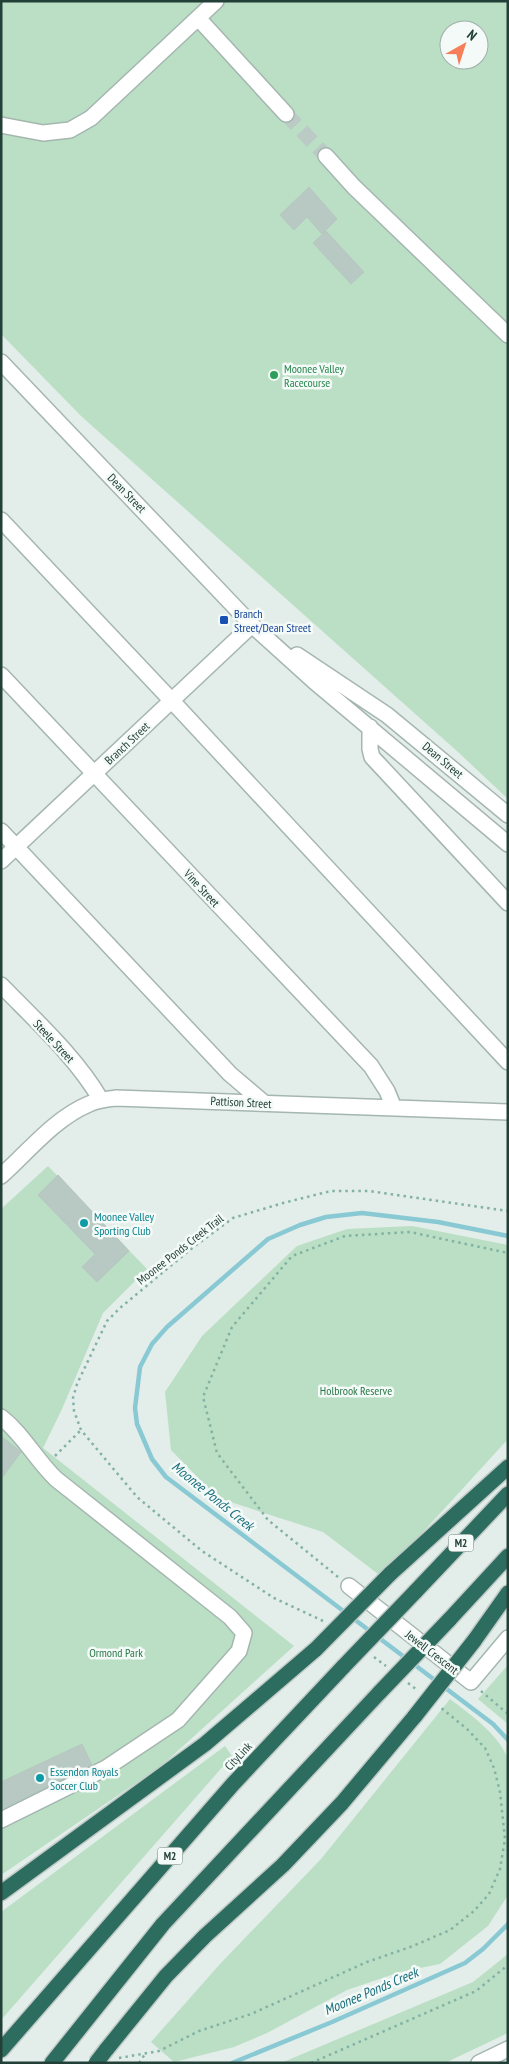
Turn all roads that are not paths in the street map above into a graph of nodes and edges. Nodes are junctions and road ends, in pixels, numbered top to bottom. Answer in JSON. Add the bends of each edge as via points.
{"nodes":[{"id":1,"x":216,"y":1,"type":"edge"},
{"id":2,"x":198,"y":18,"type":"junction"},
{"id":3,"x":286,"y":114,"type":"tunnel mouth"},
{"id":4,"x":1,"y":125,"type":"edge"},
{"id":5,"x":326,"y":156,"type":"tunnel mouth"},
{"id":6,"x":508,"y":335,"type":"edge"},
{"id":7,"x":1,"y":362,"type":"edge"},
{"id":8,"x":1,"y":520,"type":"edge"},
{"id":9,"x":252,"y":625,"type":"junction"},
{"id":10,"x":1,"y":675,"type":"edge"},
{"id":11,"x":172,"y":701,"type":"junction"},
{"id":12,"x":370,"y":728,"type":"junction"},
{"id":13,"x":94,"y":774,"type":"junction"},
{"id":14,"x":508,"y":815,"type":"edge"},
{"id":15,"x":1,"y":830,"type":"edge"},
{"id":16,"x":508,"y":844,"type":"edge"},
{"id":17,"x":16,"y":846,"type":"junction"},
{"id":18,"x":1,"y":861,"type":"edge"},
{"id":19,"x":508,"y":903,"type":"edge"},
{"id":20,"x":1,"y":985,"type":"edge"},
{"id":21,"x":508,"y":1062,"type":"edge"},
{"id":22,"x":101,"y":1100,"type":"junction"},
{"id":23,"x":263,"y":1102,"type":"junction"},
{"id":24,"x":394,"y":1108,"type":"junction"},
{"id":25,"x":508,"y":1112,"type":"edge"},
{"id":26,"x":1,"y":1176,"type":"edge"},
{"id":27,"x":1,"y":1417,"type":"edge"},
{"id":28,"x":508,"y":1467,"type":"edge"},
{"id":29,"x":508,"y":1494,"type":"edge"},
{"id":30,"x":508,"y":1556,"type":"edge"},
{"id":31,"x":349,"y":1586,"type":"road end"},
{"id":32,"x":508,"y":1593,"type":"edge"},
{"id":33,"x":508,"y":1638,"type":"edge"},
{"id":34,"x":1,"y":1820,"type":"edge"},
{"id":35,"x":1,"y":1894,"type":"edge"},
{"id":36,"x":508,"y":2049,"type":"edge"},
{"id":37,"x":1,"y":2050,"type":"edge"},
{"id":38,"x":55,"y":2058,"type":"edge"},
{"id":39,"x":96,"y":2063,"type":"edge"},
{"id":40,"x":479,"y":2063,"type":"edge"}],
"edges":[{"from":1,"to":2,"type":"street"},
{"from":2,"to":3,"type":"street"},
{"from":2,"to":4,"type":"street","via":[[91,118],[70,130],[44,133]]},
{"from":5,"to":6,"type":"street"},
{"from":7,"to":9,"type":"street","name":"Dean Street"},
{"from":8,"to":11,"type":"street"},
{"from":9,"to":11,"type":"street","name":"Branch Street"},
{"from":9,"to":12,"type":"street","name":"Dean Street"},
{"from":9,"to":14,"type":"street","name":"Dean Street","via":[[387,715]]},
{"from":10,"to":13,"type":"street","name":"Vine Street"},
{"from":11,"to":13,"type":"street","name":"Branch Street"},
{"from":11,"to":21,"type":"street"},
{"from":12,"to":16,"type":"street","name":"Dean Street"},
{"from":12,"to":19,"type":"street","via":[[372,757]]},
{"from":13,"to":17,"type":"street","name":"Branch Street"},
{"from":13,"to":24,"type":"street","name":"Vine Street","via":[[371,1066]]},
{"from":15,"to":17,"type":"street"},
{"from":17,"to":18,"type":"street","name":"Branch Street"},
{"from":17,"to":23,"type":"street","via":[[230,1074]]},
{"from":20,"to":22,"type":"street","name":"Steele Street","via":[[66,1053]]},
{"from":22,"to":23,"type":"street","name":"Pattison Street"},
{"from":22,"to":26,"type":"street","name":"Pattison Street","via":[[62,1120]]},
{"from":23,"to":24,"type":"street","name":"Pattison Street"},
{"from":24,"to":25,"type":"street","name":"Pattison Street"},
{"from":27,"to":34,"type":"street","via":[[20,1434],[56,1479],[230,1617],[244,1633],[239,1652],[178,1720],[106,1768]]},
{"from":28,"to":35,"type":"highway","bridge":true,"via":[[390,1574],[316,1649],[205,1744]]},
{"from":29,"to":37,"type":"highway","name":"CityLink","number":"M2","bridge":true,"via":[[233,1784]]},
{"from":30,"to":38,"type":"highway","bridge":true,"via":[[163,1924]]},
{"from":31,"to":33,"type":"street","name":"Jewell Crescent","via":[[471,1682]]},
{"from":32,"to":39,"type":"highway","bridge":true,"via":[[415,1716],[342,1803],[283,1865],[166,1976]]},
{"from":36,"to":40,"type":"street"}]}
